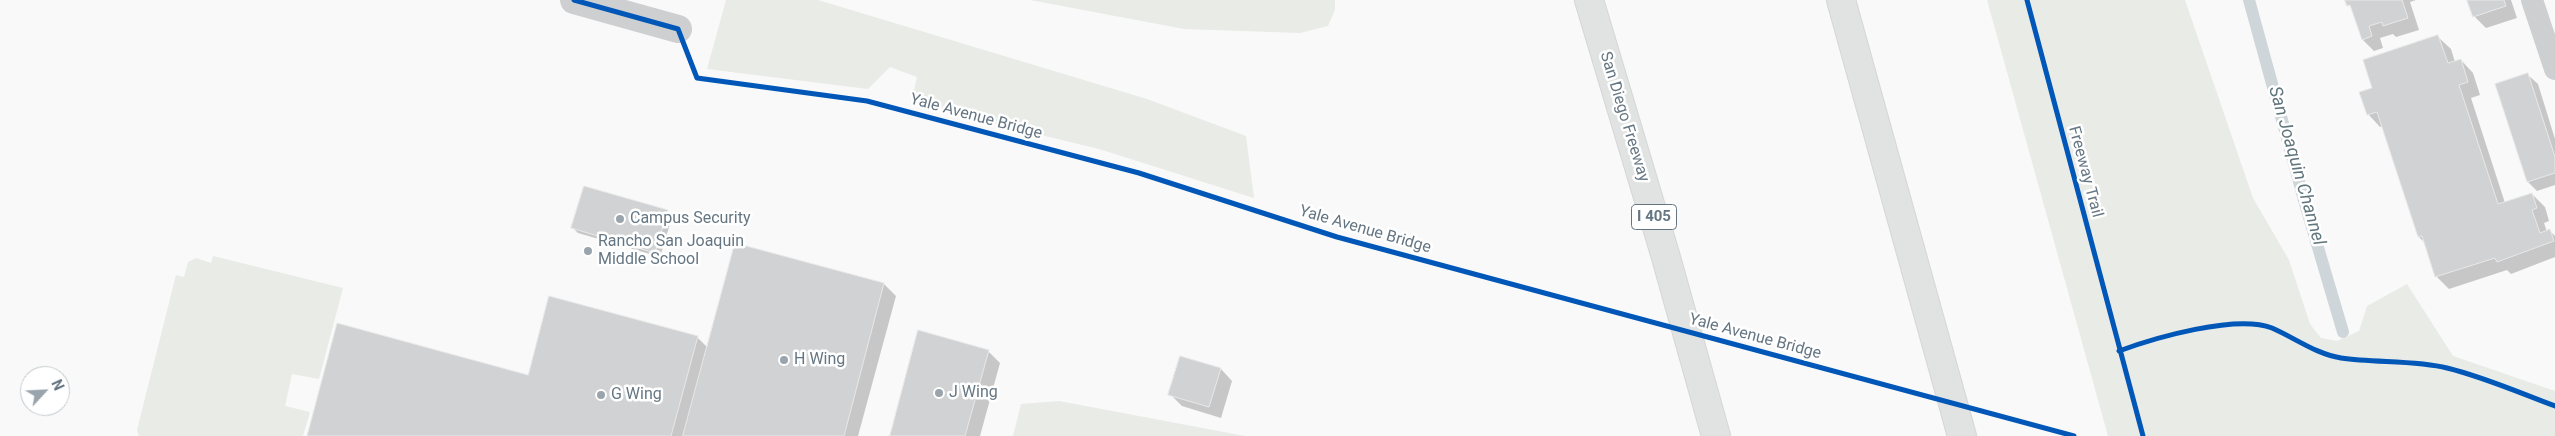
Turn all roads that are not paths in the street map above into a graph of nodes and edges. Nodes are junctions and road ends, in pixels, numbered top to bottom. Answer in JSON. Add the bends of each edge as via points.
{"nodes":[{"id":1,"x":574,"y":0,"type":"edge"},
{"id":2,"x":1589,"y":0,"type":"edge"},
{"id":3,"x":1841,"y":0,"type":"edge"},
{"id":4,"x":2532,"y":0,"type":"edge"},
{"id":5,"x":678,"y":29,"type":"dead end"},
{"id":6,"x":2555,"y":69,"type":"edge"},
{"id":7,"x":1716,"y":436,"type":"edge"},
{"id":8,"x":1962,"y":436,"type":"edge"}],
"edges":[{"from":1,"to":5,"type":"street"},
{"from":2,"to":7,"type":"highway","name":"San Diego Freeway","number":"I 405"},
{"from":3,"to":8,"type":"highway"},
{"from":4,"to":6,"type":"lane"}]}
